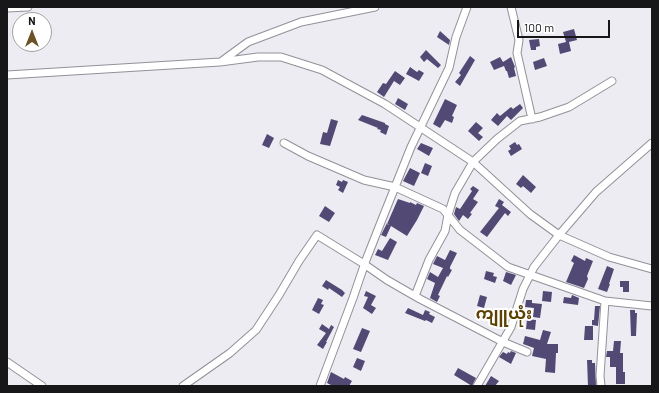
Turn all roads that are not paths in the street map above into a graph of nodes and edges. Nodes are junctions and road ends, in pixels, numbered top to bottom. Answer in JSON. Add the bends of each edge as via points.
{"nodes":[{"id":1,"x":28,"y":7,"type":"edge"},
{"id":2,"x":375,"y":7,"type":"edge"},
{"id":3,"x":467,"y":7,"type":"edge"},
{"id":4,"x":511,"y":7,"type":"edge"},
{"id":5,"x":7,"y":8,"type":"edge"},
{"id":6,"x":220,"y":62,"type":"junction"},
{"id":7,"x":7,"y":75,"type":"edge"},
{"id":8,"x":612,"y":81,"type":"dead end"},
{"id":9,"x":532,"y":119,"type":"junction"},
{"id":10,"x":420,"y":128,"type":"junction"},
{"id":11,"x":284,"y":143,"type":"dead end"},
{"id":12,"x":652,"y":143,"type":"edge"},
{"id":13,"x":473,"y":162,"type":"junction"},
{"id":14,"x":395,"y":187,"type":"junction"},
{"id":15,"x":448,"y":215,"type":"junction"},
{"id":16,"x":559,"y":235,"type":"junction"},
{"id":17,"x":364,"y":264,"type":"junction"},
{"id":18,"x":652,"y":269,"type":"edge"},
{"id":19,"x":530,"y":275,"type":"junction"},
{"id":20,"x":415,"y":296,"type":"junction"},
{"id":21,"x":605,"y":301,"type":"junction"},
{"id":22,"x":652,"y":306,"type":"edge"},
{"id":23,"x":503,"y":342,"type":"junction"},
{"id":24,"x":527,"y":352,"type":"dead end"},
{"id":25,"x":7,"y":362,"type":"edge"},
{"id":26,"x":42,"y":386,"type":"edge"},
{"id":27,"x":183,"y":386,"type":"edge"},
{"id":28,"x":320,"y":386,"type":"edge"},
{"id":29,"x":477,"y":386,"type":"edge"},
{"id":30,"x":601,"y":386,"type":"edge"}],
"edges":[{"from":1,"to":5,"type":"street"},
{"from":2,"to":6,"type":"street","via":[[301,22],[248,42]]},
{"from":3,"to":10,"type":"street","via":[[456,37],[449,68]]},
{"from":4,"to":9,"type":"street","via":[[519,40],[517,53]]},
{"from":6,"to":7,"type":"street"},
{"from":6,"to":10,"type":"street","via":[[281,57],[322,70],[385,104]]},
{"from":8,"to":9,"type":"street","via":[[569,107]]},
{"from":9,"to":13,"type":"street","via":[[520,121]]},
{"from":10,"to":13,"type":"street"},
{"from":10,"to":14,"type":"street"},
{"from":11,"to":14,"type":"street","via":[[364,180]]},
{"from":12,"to":16,"type":"street","via":[[596,192]]},
{"from":13,"to":15,"type":"street","via":[[455,193]]},
{"from":13,"to":16,"type":"street","via":[[530,214]]},
{"from":14,"to":15,"type":"street","via":[[443,209]]},
{"from":14,"to":17,"type":"street"},
{"from":15,"to":19,"type":"street","via":[[460,230],[508,267]]},
{"from":15,"to":20,"type":"street","via":[[445,231],[429,260]]},
{"from":16,"to":18,"type":"street","via":[[609,257]]},
{"from":16,"to":19,"type":"street"},
{"from":17,"to":20,"type":"street"},
{"from":17,"to":27,"type":"street","via":[[317,235],[256,330],[230,354]]},
{"from":17,"to":28,"type":"street"},
{"from":19,"to":21,"type":"street"},
{"from":19,"to":23,"type":"street","via":[[523,289],[512,327]]},
{"from":20,"to":23,"type":"street"},
{"from":21,"to":22,"type":"street"},
{"from":21,"to":30,"type":"street"},
{"from":23,"to":24,"type":"street"},
{"from":23,"to":29,"type":"street"},
{"from":25,"to":26,"type":"street"}]}
